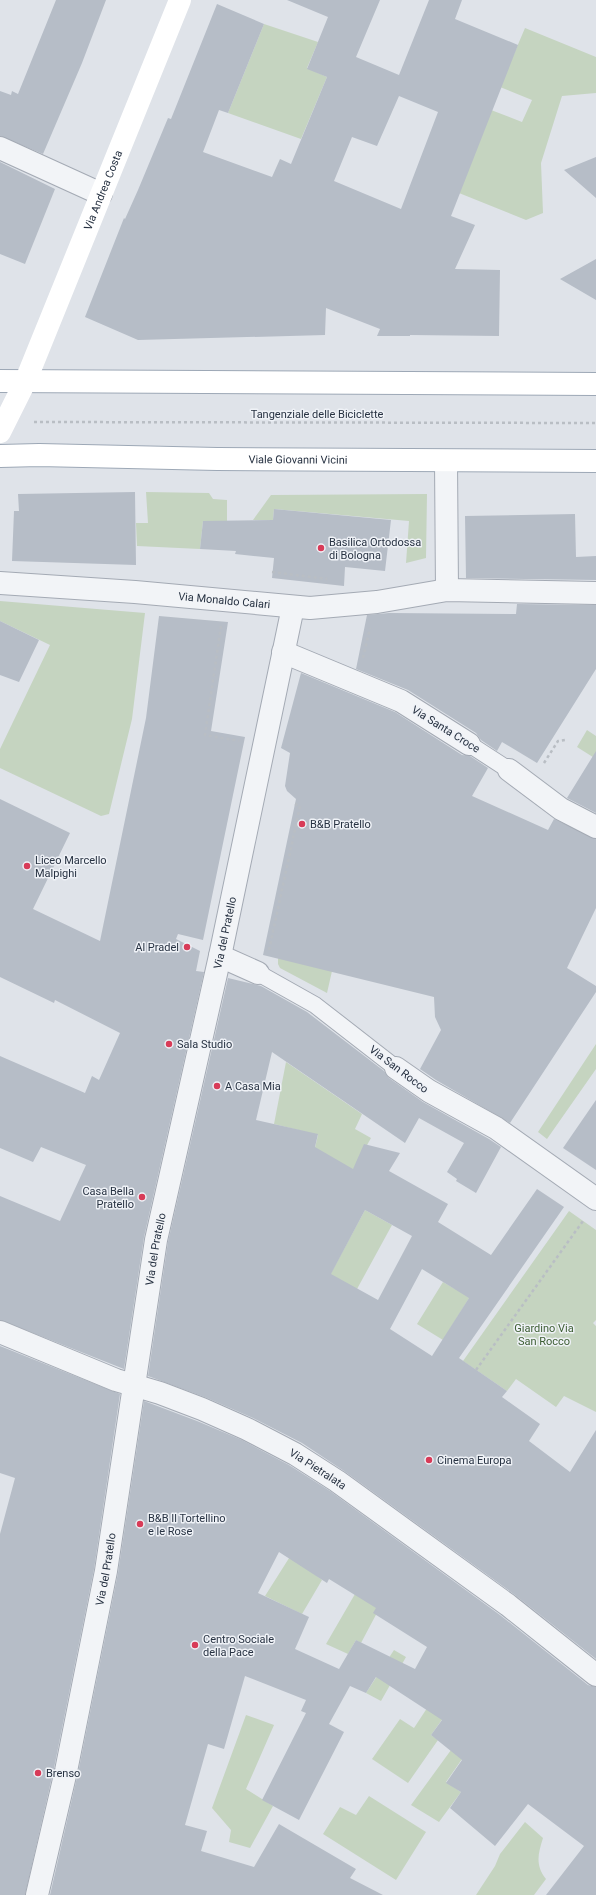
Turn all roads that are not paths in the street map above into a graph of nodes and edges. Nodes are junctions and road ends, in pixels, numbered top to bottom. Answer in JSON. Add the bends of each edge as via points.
{"nodes":[{"id":1,"x":180,"y":0,"type":"edge"},
{"id":2,"x":0,"y":148,"type":"edge"},
{"id":3,"x":101,"y":194,"type":"junction"},
{"id":4,"x":26,"y":380,"type":"junction"},
{"id":5,"x":0,"y":381,"type":"edge"},
{"id":6,"x":596,"y":384,"type":"edge"},
{"id":7,"x":0,"y":432,"type":"edge"},
{"id":8,"x":0,"y":456,"type":"edge"},
{"id":9,"x":446,"y":461,"type":"junction"},
{"id":10,"x":596,"y":461,"type":"edge"},
{"id":11,"x":0,"y":583,"type":"edge"},
{"id":12,"x":447,"y":590,"type":"junction"},
{"id":13,"x":596,"y":594,"type":"edge"},
{"id":14,"x":293,"y":607,"type":"junction"},
{"id":15,"x":283,"y":652,"type":"junction"},
{"id":16,"x":469,"y":744,"type":"joint"},
{"id":17,"x":509,"y":770,"type":"joint"},
{"id":18,"x":596,"y":827,"type":"edge"},
{"id":19,"x":220,"y":956,"type":"junction"},
{"id":20,"x":263,"y":965,"type":"joint"},
{"id":21,"x":396,"y":1068,"type":"joint"},
{"id":22,"x":596,"y":1199,"type":"edge"},
{"id":23,"x":0,"y":1332,"type":"edge"},
{"id":24,"x":135,"y":1385,"type":"junction"},
{"id":25,"x":596,"y":1675,"type":"edge"},
{"id":26,"x":37,"y":1895,"type":"edge"}],
"edges":[{"from":1,"to":3,"type":"main road","name":"Via Andrea Costa"},
{"from":2,"to":3,"type":"street"},
{"from":3,"to":4,"type":"main road","name":"Via Andrea Costa"},
{"from":4,"to":5,"type":"main road"},
{"from":4,"to":6,"type":"main road"},
{"from":4,"to":7,"type":"main road","name":"Via Andrea Costa"},
{"from":8,"to":9,"type":"main road","name":"Viale Giovanni Vicini"},
{"from":9,"to":10,"type":"main road","name":"Viale Giovanni Vicini"},
{"from":9,"to":12,"type":"street"},
{"from":11,"to":14,"type":"street","name":"Via Monaldo Calari","via":[[135,592]]},
{"from":12,"to":13,"type":"street","name":"Via Monaldo Calari"},
{"from":12,"to":14,"type":"street","name":"Via Monaldo Calari","via":[[377,602],[318,608]]},
{"from":14,"to":15,"type":"street","name":"Via del Pratello"},
{"from":15,"to":16,"type":"street","name":"Via Santa Croce","via":[[401,702]]},
{"from":15,"to":19,"type":"street","name":"Via del Pratello"},
{"from":16,"to":17,"type":"lane","name":"Via Santa Croce"},
{"from":17,"to":18,"type":"street","name":"Via Santa Croce","via":[[572,816]]},
{"from":19,"to":20,"type":"street","name":"Via San Rocco"},
{"from":19,"to":24,"type":"street","name":"Via del Pratello","via":[[154,1247]]},
{"from":20,"to":21,"type":"lane","name":"Via San Rocco"},
{"from":21,"to":22,"type":"street","name":"Via San Rocco","via":[[429,1091],[496,1128]]},
{"from":23,"to":24,"type":"street","name":"Via Pietralata","via":[[109,1377]]},
{"from":24,"to":25,"type":"street","name":"Via Pietralata","via":[[240,1425],[295,1454],[337,1481],[508,1605]]},
{"from":24,"to":26,"type":"street","name":"Via del Pratello","via":[[101,1601],[65,1778]]}]}
